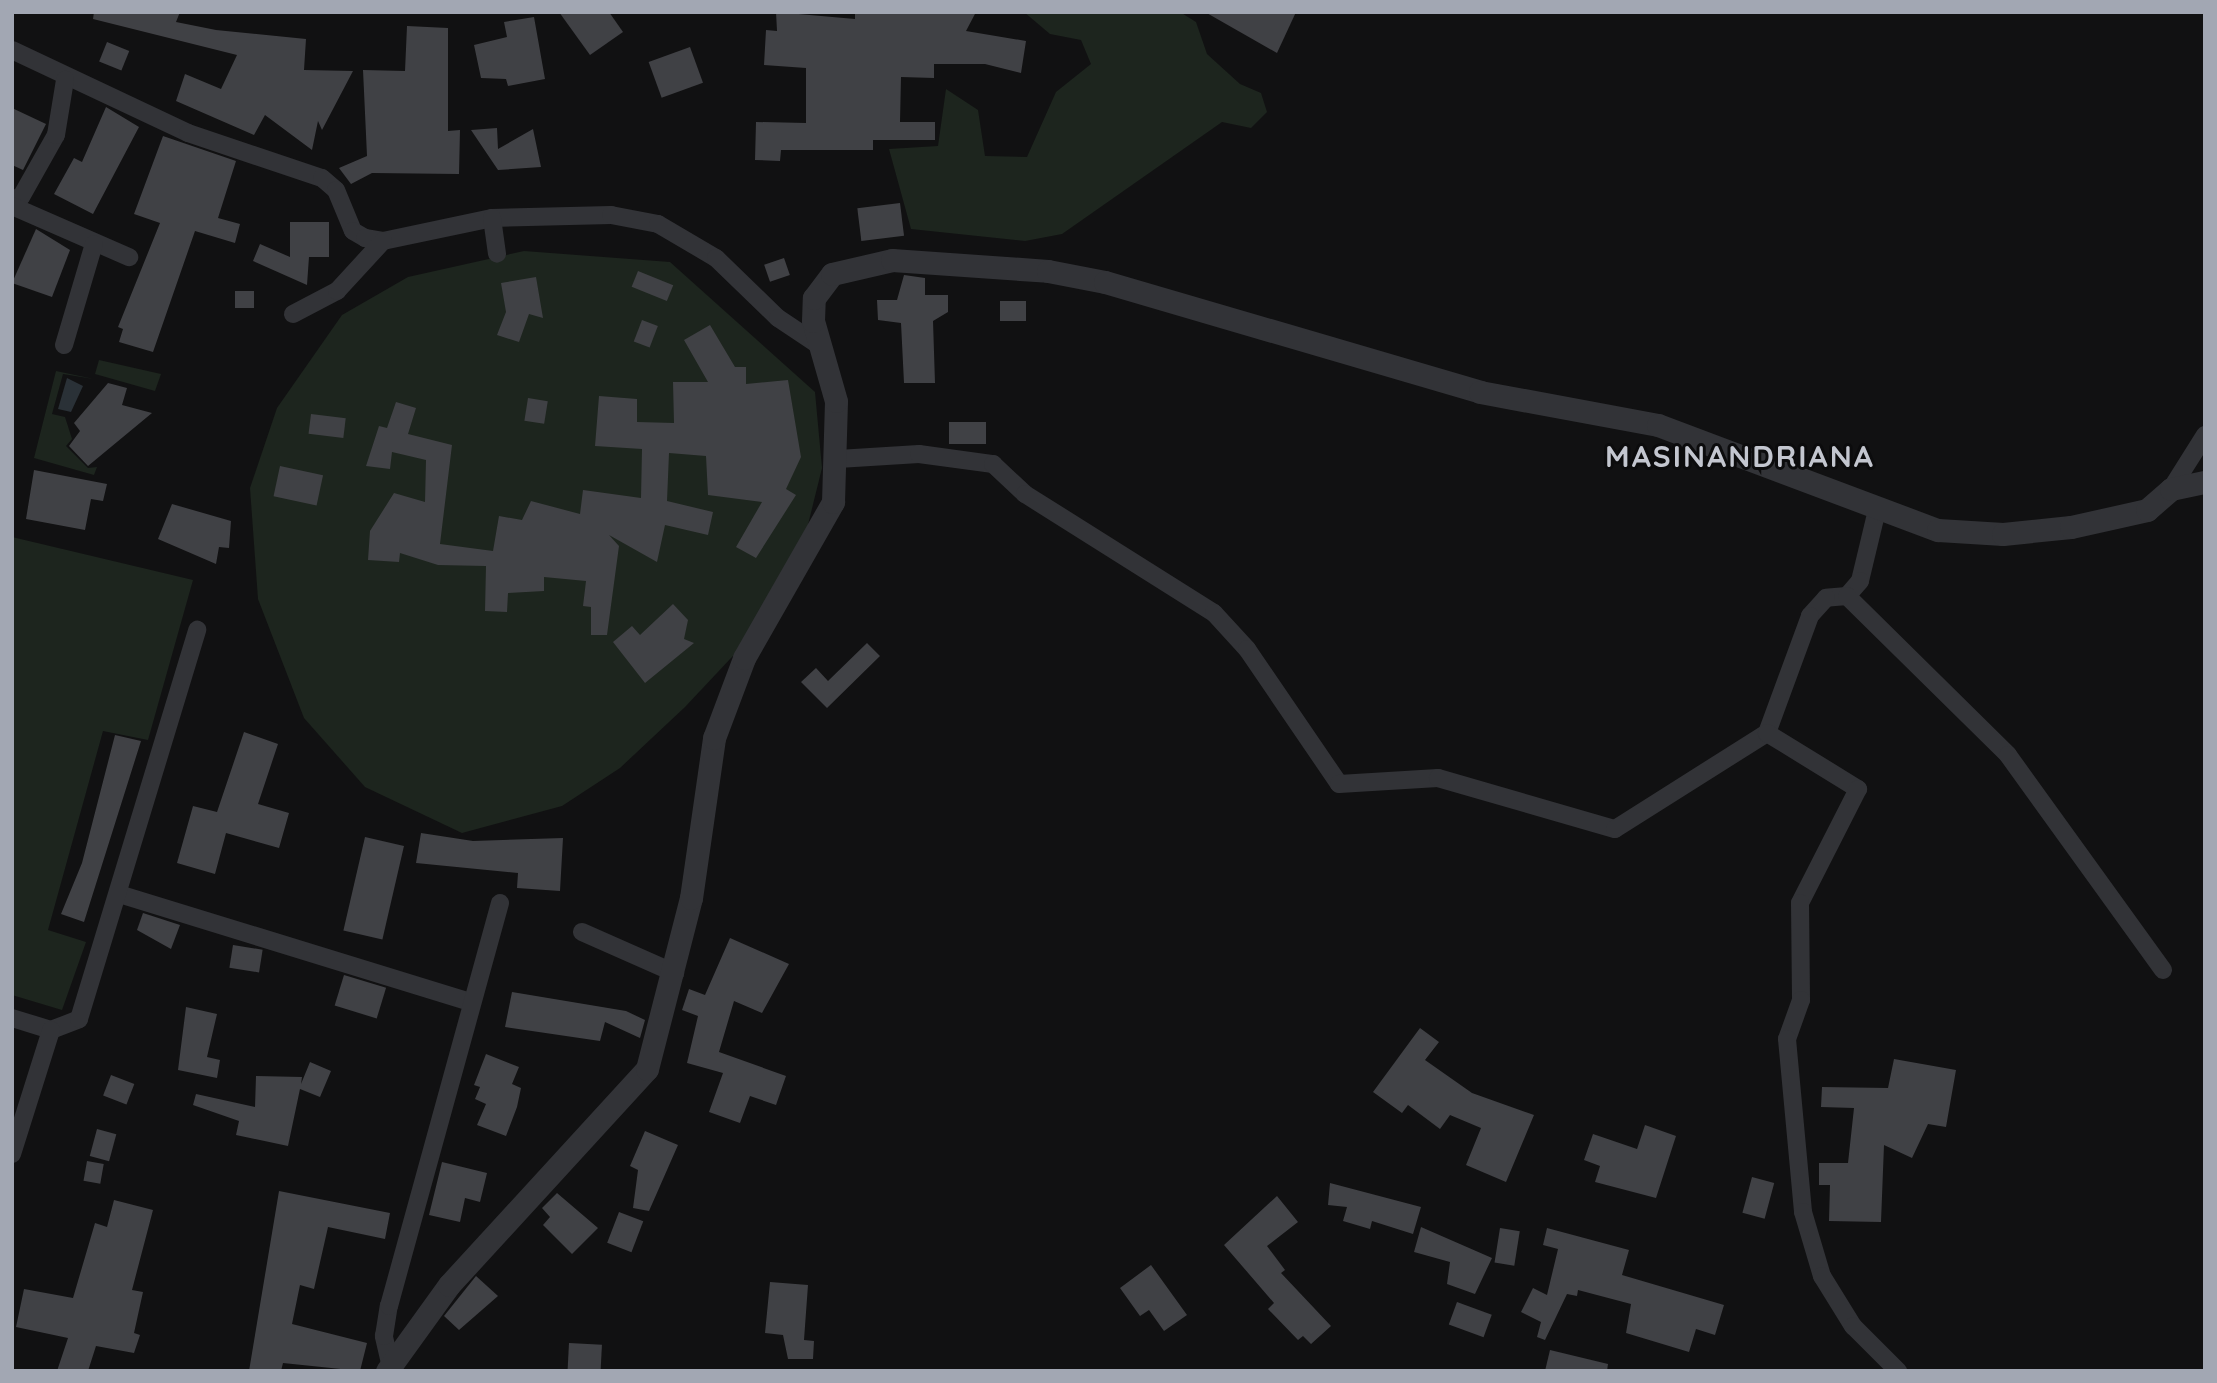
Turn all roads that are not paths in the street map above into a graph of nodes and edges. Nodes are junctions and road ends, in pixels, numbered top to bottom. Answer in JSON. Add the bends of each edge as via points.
{"nodes":[{"id":1,"x":12,"y":50,"type":"edge"},
{"id":2,"x":65,"y":80,"type":"junction"},
{"id":3,"x":12,"y":199,"type":"edge"},
{"id":4,"x":12,"y":206,"type":"edge"},
{"id":5,"x":492,"y":218,"type":"junction"},
{"id":6,"x":383,"y":242,"type":"junction"},
{"id":7,"x":94,"y":244,"type":"junction"},
{"id":8,"x":497,"y":254,"type":"dead end"},
{"id":9,"x":128,"y":257,"type":"dead end"},
{"id":10,"x":293,"y":314,"type":"dead end"},
{"id":11,"x":64,"y":345,"type":"dead end"},
{"id":12,"x":820,"y":346,"type":"junction"},
{"id":13,"x":2205,"y":436,"type":"edge"},
{"id":14,"x":838,"y":459,"type":"junction"},
{"id":15,"x":2205,"y":482,"type":"edge"},
{"id":16,"x":2171,"y":489,"type":"junction"},
{"id":17,"x":1877,"y":510,"type":"junction"},
{"id":18,"x":1847,"y":596,"type":"junction"},
{"id":19,"x":197,"y":630,"type":"dead end"},
{"id":20,"x":1767,"y":733,"type":"junction"},
{"id":21,"x":119,"y":894,"type":"junction"},
{"id":22,"x":500,"y":903,"type":"dead end"},
{"id":23,"x":582,"y":932,"type":"dead end"},
{"id":24,"x":2163,"y":970,"type":"dead end"},
{"id":25,"x":675,"y":973,"type":"junction"},
{"id":26,"x":470,"y":1002,"type":"junction"},
{"id":27,"x":12,"y":1018,"type":"edge"},
{"id":28,"x":51,"y":1030,"type":"junction"},
{"id":29,"x":12,"y":1154,"type":"edge"},
{"id":30,"x":389,"y":1367,"type":"edge"},
{"id":31,"x":1898,"y":1371,"type":"edge"}],
"edges":[{"from":1,"to":2,"type":"street"},
{"from":2,"to":3,"type":"street","via":[[55,135],[21,197]]},
{"from":2,"to":6,"type":"street","via":[[108,91],[188,134],[322,178],[336,190],[353,231]]},
{"from":4,"to":7,"type":"street"},
{"from":5,"to":6,"type":"street"},
{"from":5,"to":8,"type":"street"},
{"from":5,"to":12,"type":"street","via":[[611,215],[658,225],[716,258],[778,318]]},
{"from":6,"to":10,"type":"street","via":[[337,291]]},
{"from":7,"to":9,"type":"street"},
{"from":7,"to":11,"type":"street"},
{"from":12,"to":14,"type":"street","via":[[836,401]]},
{"from":12,"to":17,"type":"street","via":[[814,298],[832,274],[855,264],[892,260],[1048,271],[1159,296],[1480,393],[1658,425]]},
{"from":13,"to":16,"type":"street"},
{"from":14,"to":20,"type":"street","via":[[919,454],[993,464],[1025,494],[1214,613],[1247,649],[1339,784],[1438,778],[1615,829]]},
{"from":14,"to":25,"type":"street","via":[[824,524],[744,658],[714,738]]},
{"from":15,"to":16,"type":"street"},
{"from":16,"to":17,"type":"street","via":[[2147,510],[2003,534],[1938,530]]},
{"from":17,"to":18,"type":"street","via":[[1860,581]]},
{"from":18,"to":20,"type":"street","via":[[1826,598],[1810,616]]},
{"from":18,"to":24,"type":"street","via":[[2008,755]]},
{"from":19,"to":21,"type":"street"},
{"from":20,"to":31,"type":"street","via":[[1858,789],[1800,903],[1801,1000],[1787,1039],[1803,1212],[1822,1276],[1853,1326]]},
{"from":21,"to":26,"type":"street"},
{"from":21,"to":28,"type":"street","via":[[79,1018]]},
{"from":22,"to":26,"type":"street"},
{"from":23,"to":25,"type":"street"},
{"from":25,"to":30,"type":"street","via":[[647,1069],[450,1285]]},
{"from":26,"to":30,"type":"street","via":[[389,1306],[384,1336]]},
{"from":27,"to":28,"type":"street"},
{"from":28,"to":29,"type":"street"}]}
